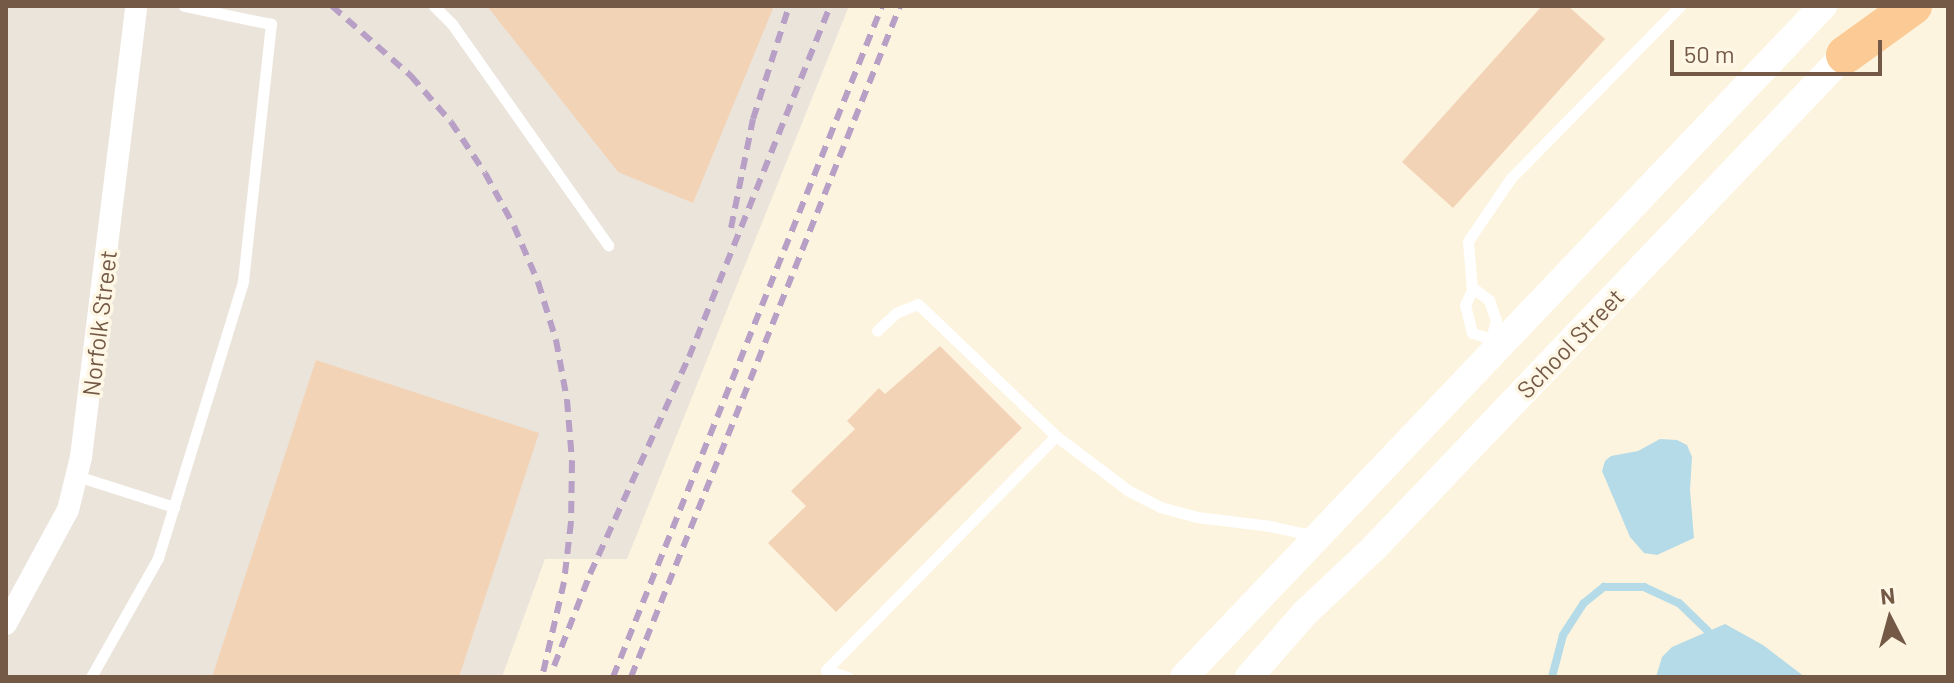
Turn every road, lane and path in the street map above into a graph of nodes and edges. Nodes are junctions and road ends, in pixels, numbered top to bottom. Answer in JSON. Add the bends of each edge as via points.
{"nodes":[{"id":1,"x":136,"y":6,"type":"edge"},
{"id":2,"x":184,"y":6,"type":"edge"},
{"id":3,"x":434,"y":6,"type":"edge"},
{"id":4,"x":1680,"y":6,"type":"edge"},
{"id":5,"x":1823,"y":6,"type":"edge"},
{"id":6,"x":1890,"y":6,"type":"edge"},
{"id":7,"x":1913,"y":6,"type":"edge"},
{"id":8,"x":1845,"y":55,"type":"junction"},
{"id":9,"x":608,"y":245,"type":"dead end"},
{"id":10,"x":1472,"y":290,"type":"junction"},
{"id":11,"x":877,"y":331,"type":"dead end"},
{"id":12,"x":1494,"y":344,"type":"junction"},
{"id":13,"x":1056,"y":436,"type":"junction"},
{"id":14,"x":77,"y":476,"type":"junction"},
{"id":15,"x":174,"y":507,"type":"junction"},
{"id":16,"x":1320,"y":537,"type":"junction"},
{"id":17,"x":6,"y":624,"type":"edge"},
{"id":18,"x":828,"y":673,"type":"edge"},
{"id":19,"x":91,"y":677,"type":"edge"},
{"id":20,"x":848,"y":677,"type":"edge"},
{"id":21,"x":1184,"y":677,"type":"edge"},
{"id":22,"x":1249,"y":677,"type":"edge"}],
"edges":[{"from":1,"to":14,"type":"street","name":"Norfolk Street"},
{"from":2,"to":15,"type":"lane","via":[[271,24],[243,281]]},
{"from":3,"to":9,"type":"lane","via":[[461,36]]},
{"from":4,"to":10,"type":"lane","via":[[1511,178],[1468,241]]},
{"from":5,"to":12,"type":"street","name":"School Street"},
{"from":6,"to":8,"type":"street","name":"School Street"},
{"from":7,"to":8,"type":"highway"},
{"from":8,"to":22,"type":"street","name":"School Street"},
{"from":10,"to":12,"type":"lane","via":[[1489,300],[1496,320]]},
{"from":10,"to":12,"type":"lane","via":[[1465,305],[1472,333]]},
{"from":11,"to":13,"type":"lane","via":[[896,313],[918,304]]},
{"from":12,"to":16,"type":"street","name":"School Street"},
{"from":13,"to":16,"type":"lane","via":[[1129,491],[1160,507]]},
{"from":13,"to":18,"type":"lane"},
{"from":14,"to":15,"type":"lane"},
{"from":14,"to":17,"type":"street","name":"Norfolk Street","via":[[68,510]]},
{"from":15,"to":19,"type":"lane","via":[[158,558]]},
{"from":16,"to":21,"type":"street","name":"School Street"},
{"from":18,"to":20,"type":"lane"}]}
